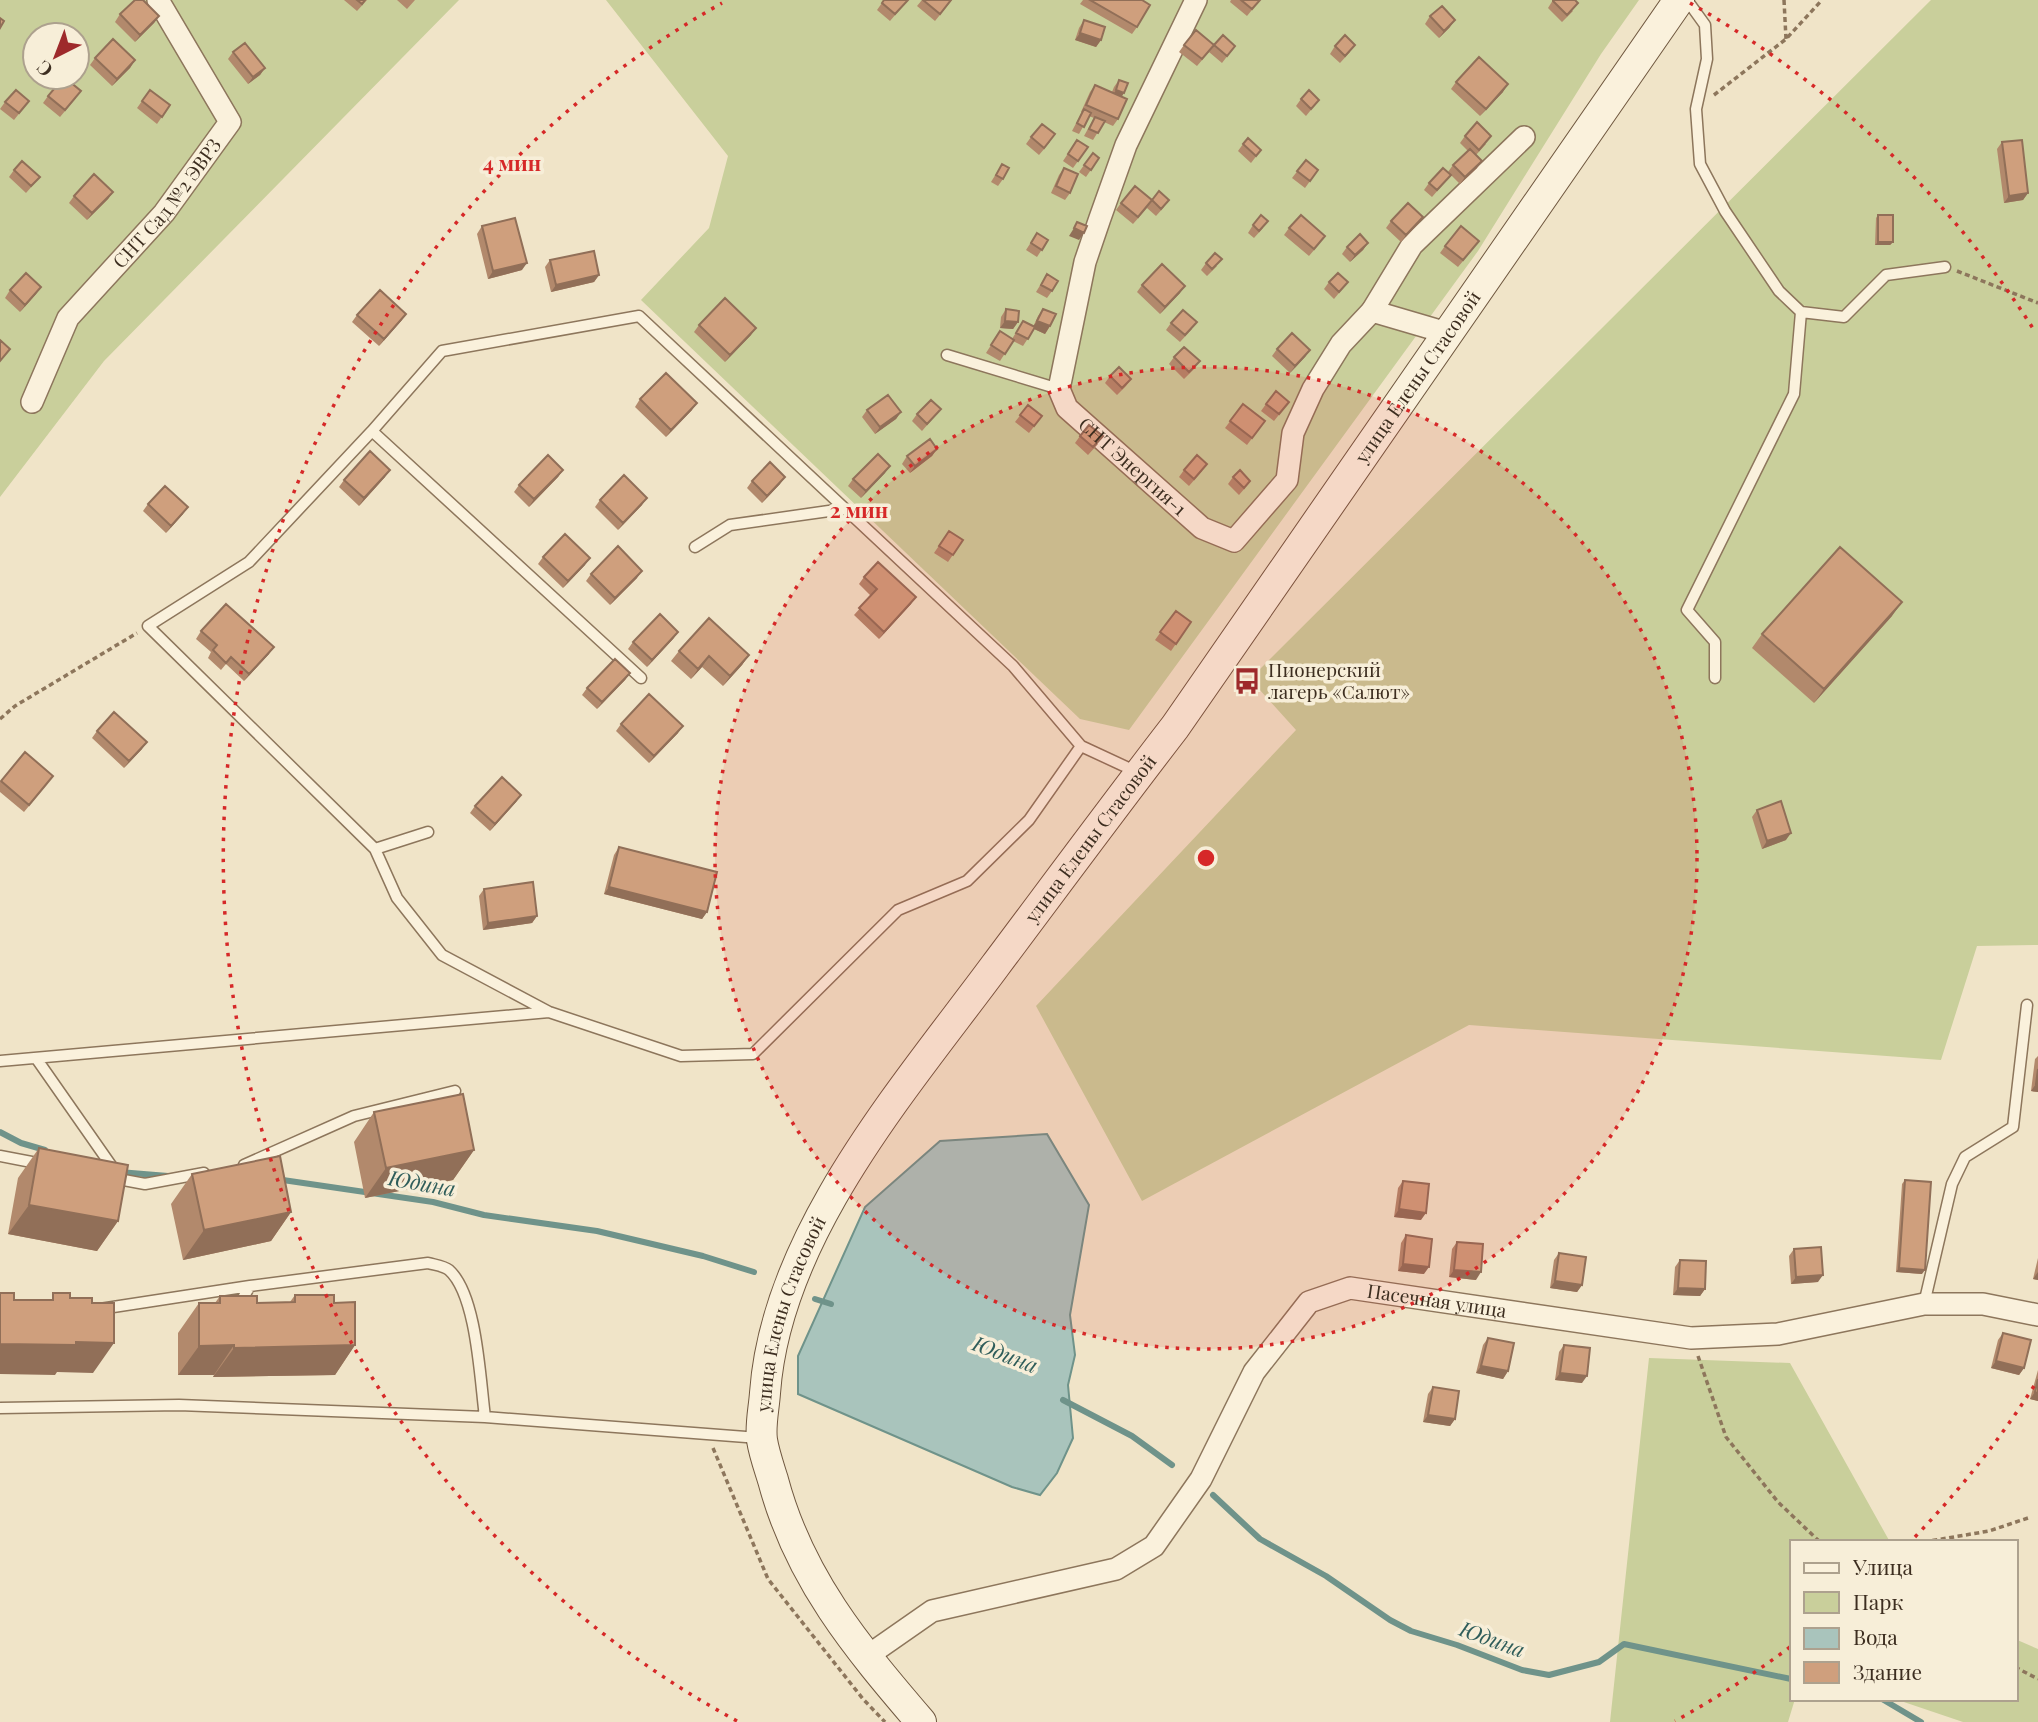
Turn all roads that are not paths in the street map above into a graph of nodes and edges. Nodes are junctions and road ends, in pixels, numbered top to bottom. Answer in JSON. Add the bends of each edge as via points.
{"nodes":[{"id":1,"x":158,"y":0,"type":"edge"},
{"id":2,"x":1196,"y":0,"type":"edge"},
{"id":3,"x":1679,"y":0,"type":"edge"},
{"id":4,"x":1687,"y":0,"type":"edge"},
{"id":5,"x":1524,"y":137,"type":"dead end"},
{"id":6,"x":1945,"y":267,"type":"road end"},
{"id":7,"x":1373,"y":311,"type":"junction"},
{"id":8,"x":1801,"y":312,"type":"junction"},
{"id":9,"x":1447,"y":333,"type":"junction"},
{"id":10,"x":947,"y":355,"type":"dead end"},
{"id":11,"x":1059,"y":389,"type":"junction"},
{"id":12,"x":32,"y":401,"type":"dead end"},
{"id":13,"x":372,"y":431,"type":"junction"},
{"id":14,"x":843,"y":509,"type":"junction"},
{"id":15,"x":695,"y":547,"type":"dead end"},
{"id":16,"x":640,"y":678,"type":"dead end"},
{"id":17,"x":1715,"y":678,"type":"dead end"},
{"id":18,"x":1081,"y":746,"type":"junction"},
{"id":19,"x":1139,"y":773,"type":"junction"},
{"id":20,"x":428,"y":832,"type":"dead end"},
{"id":21,"x":375,"y":849,"type":"junction"},
{"id":22,"x":2026,"y":1005,"type":"dead end"},
{"id":23,"x":549,"y":1012,"type":"junction"},
{"id":24,"x":36,"y":1058,"type":"junction"},
{"id":25,"x":0,"y":1061,"type":"edge"},
{"id":26,"x":455,"y":1091,"type":"dead end"},
{"id":27,"x":0,"y":1156,"type":"edge"},
{"id":28,"x":54,"y":1166,"type":"edge"},
{"id":29,"x":236,"y":1167,"type":"edge"},
{"id":30,"x":210,"y":1171,"type":"edge"},
{"id":31,"x":108,"y":1177,"type":"edge"},
{"id":32,"x":121,"y":1179,"type":"junction"},
{"id":33,"x":250,"y":1286,"type":"junction"},
{"id":34,"x":1924,"y":1304,"type":"junction"},
{"id":35,"x":87,"y":1308,"type":"edge"},
{"id":36,"x":2038,"y":1315,"type":"edge"},
{"id":37,"x":242,"y":1321,"type":"edge"},
{"id":38,"x":0,"y":1408,"type":"edge"},
{"id":39,"x":485,"y":1417,"type":"junction"},
{"id":40,"x":762,"y":1439,"type":"junction"},
{"id":41,"x":866,"y":1657,"type":"junction"},
{"id":42,"x":921,"y":1722,"type":"edge"}],
"edges":[{"from":1,"to":12,"type":"street","name":"СНТ Сад №2 ЭВРЗ","via":[[230,122],[164,214],[68,317]]},
{"from":2,"to":11,"type":"street","via":[[1126,145],[1100,218],[1085,262]]},
{"from":3,"to":9,"type":"main road","name":"улица Елены Стасовой"},
{"from":4,"to":8,"type":"lane","via":[[1705,25],[1707,59],[1696,110],[1700,164],[1724,211],[1779,290]]},
{"from":5,"to":7,"type":"street","via":[[1412,246]]},
{"from":6,"to":8,"type":"lane","via":[[1886,275],[1844,317]]},
{"from":7,"to":9,"type":"street"},
{"from":7,"to":11,"type":"street","name":"СНТ Энергия-1","via":[[1341,344],[1312,389],[1293,433],[1287,480],[1234,541],[1202,528],[1067,408]]},
{"from":8,"to":17,"type":"lane","via":[[1794,394],[1687,610],[1715,642]]},
{"from":9,"to":19,"type":"main road","name":"улица Елены Стасовой"},
{"from":10,"to":11,"type":"lane"},
{"from":13,"to":14,"type":"lane","via":[[442,351],[639,316]]},
{"from":13,"to":16,"type":"lane"},
{"from":13,"to":21,"type":"lane","via":[[249,562],[148,626]]},
{"from":14,"to":15,"type":"lane","via":[[730,525]]},
{"from":14,"to":18,"type":"lane","via":[[1013,666]]},
{"from":18,"to":19,"type":"lane"},
{"from":18,"to":23,"type":"lane","via":[[1030,820],[967,881],[898,910],[753,1054],[681,1056]]},
{"from":19,"to":40,"type":"main road","name":"улица Елены Стасовой","via":[[898,1097],[833,1194],[789,1285],[767,1364]]},
{"from":20,"to":21,"type":"lane"},
{"from":21,"to":23,"type":"lane","via":[[397,898],[442,955]]},
{"from":22,"to":34,"type":"lane","via":[[2013,1127],[1965,1157],[1952,1184]]},
{"from":23,"to":24,"type":"lane"},
{"from":24,"to":25,"type":"lane"},
{"from":24,"to":32,"type":"lane"},
{"from":26,"to":29,"type":"lane","via":[[354,1116]]},
{"from":27,"to":28,"type":"lane"},
{"from":30,"to":32,"type":"lane","via":[[145,1184]]},
{"from":31,"to":32,"type":"lane"},
{"from":33,"to":35,"type":"lane"},
{"from":33,"to":37,"type":"lane","via":[[240,1303]]},
{"from":33,"to":39,"type":"lane","via":[[428,1263],[447,1269],[461,1285],[474,1326]]},
{"from":34,"to":36,"type":"street","name":"Пасечная улица","via":[[1983,1304]]},
{"from":34,"to":41,"type":"street","name":"Пасечная улица","via":[[1778,1334],[1691,1338],[1350,1288],[1309,1302],[1254,1372],[1201,1479],[1154,1546],[1116,1569],[932,1611]]},
{"from":38,"to":39,"type":"lane","via":[[179,1405]]},
{"from":39,"to":40,"type":"lane"},
{"from":40,"to":41,"type":"main road","name":"улица Елены Стасовой","via":[[793,1541],[813,1582]]},
{"from":41,"to":42,"type":"main road","name":"улица Елены Стасовой"}]}
